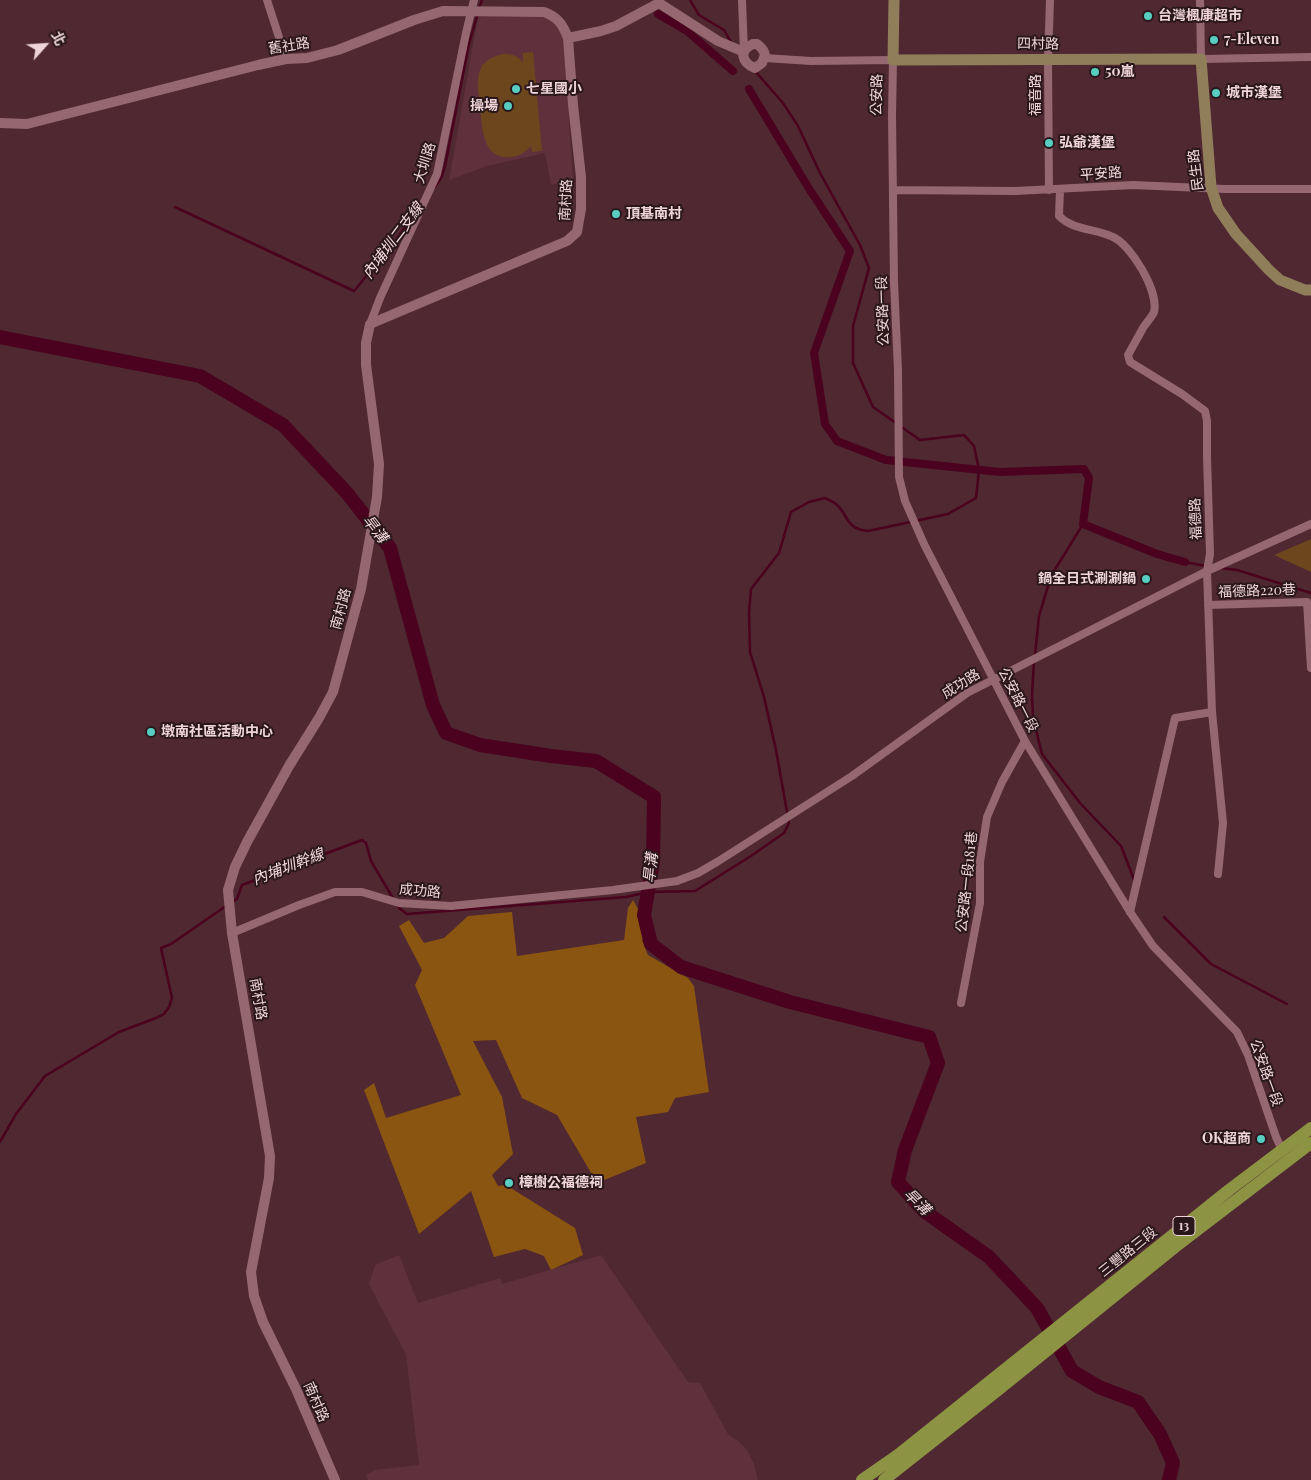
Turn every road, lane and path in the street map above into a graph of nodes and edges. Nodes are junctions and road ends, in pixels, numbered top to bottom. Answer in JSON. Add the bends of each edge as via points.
{"nodes":[{"id":1,"x":267,"y":0,"type":"edge"},
{"id":2,"x":474,"y":0,"type":"edge"},
{"id":3,"x":742,"y":0,"type":"edge"},
{"id":4,"x":894,"y":0,"type":"edge"},
{"id":5,"x":1050,"y":0,"type":"edge"},
{"id":6,"x":1200,"y":0,"type":"edge"},
{"id":7,"x":471,"y":11,"type":"junction"},
{"id":8,"x":568,"y":38,"type":"junction"},
{"id":9,"x":744,"y":52,"type":"junction"},
{"id":10,"x":1311,"y":57,"type":"edge"},
{"id":11,"x":765,"y":58,"type":"junction"},
{"id":12,"x":286,"y":59,"type":"junction"},
{"id":13,"x":1048,"y":59,"type":"junction"},
{"id":14,"x":1201,"y":59,"type":"junction"},
{"id":15,"x":893,"y":60,"type":"junction"},
{"id":16,"x":0,"y":123,"type":"edge"},
{"id":17,"x":1211,"y":187,"type":"junction"},
{"id":18,"x":1311,"y":189,"type":"edge"},
{"id":19,"x":893,"y":190,"type":"junction"},
{"id":20,"x":1049,"y":190,"type":"junction"},
{"id":21,"x":1060,"y":190,"type":"junction"},
{"id":22,"x":1311,"y":290,"type":"edge"},
{"id":23,"x":370,"y":324,"type":"junction"},
{"id":24,"x":1311,"y":524,"type":"edge"},
{"id":25,"x":1207,"y":571,"type":"junction"},
{"id":26,"x":1208,"y":605,"type":"junction"},
{"id":27,"x":1311,"y":668,"type":"edge"},
{"id":28,"x":993,"y":679,"type":"junction"},
{"id":29,"x":1212,"y":712,"type":"junction"},
{"id":30,"x":1025,"y":741,"type":"junction"},
{"id":31,"x":1218,"y":874,"type":"dead end"},
{"id":32,"x":1130,"y":912,"type":"junction"},
{"id":33,"x":232,"y":933,"type":"junction"},
{"id":34,"x":961,"y":1003,"type":"dead end"},
{"id":35,"x":1311,"y":1128,"type":"edge"},
{"id":36,"x":1311,"y":1143,"type":"edge"},
{"id":37,"x":1285,"y":1155,"type":"junction"},
{"id":38,"x":1041,"y":1348,"type":"junction"},
{"id":39,"x":335,"y":1480,"type":"edge"},
{"id":40,"x":862,"y":1480,"type":"edge"},
{"id":41,"x":884,"y":1480,"type":"edge"}],
"edges":[{"from":1,"to":12,"type":"street"},
{"from":2,"to":7,"type":"street","name":"大圳路"},
{"from":3,"to":9,"type":"street"},
{"from":4,"to":15,"type":"main road","name":"公安路"},
{"from":5,"to":13,"type":"street","name":"福音路"},
{"from":6,"to":14,"type":"street","name":"民生路"},
{"from":7,"to":8,"type":"street","name":"舊社路","via":[[544,12],[558,20]]},
{"from":7,"to":12,"type":"street","name":"舊社路","via":[[443,11],[338,50],[307,58]]},
{"from":7,"to":23,"type":"street","name":"大圳路","via":[[437,174]]},
{"from":8,"to":9,"type":"street","via":[[616,26],[659,3],[718,41]]},
{"from":8,"to":23,"type":"street","name":"南村路","via":[[581,176],[577,232],[567,241]]},
{"from":9,"to":11,"type":"street","via":[[747,47],[757,44],[764,51]]},
{"from":9,"to":11,"type":"street","via":[[744,59],[755,68]]},
{"from":10,"to":14,"type":"street","name":"四村路"},
{"from":11,"to":15,"type":"street","name":"四村路"},
{"from":12,"to":16,"type":"street","name":"舊社路","via":[[27,124]]},
{"from":13,"to":14,"type":"main road","name":"四村路"},
{"from":13,"to":15,"type":"main road","name":"四村路"},
{"from":13,"to":20,"type":"street","name":"福音路"},
{"from":14,"to":17,"type":"main road","name":"民生路"},
{"from":15,"to":19,"type":"street","name":"公安路"},
{"from":17,"to":18,"type":"street","name":"平安路"},
{"from":17,"to":21,"type":"street","name":"平安路","via":[[1133,184]]},
{"from":17,"to":22,"type":"main road","name":"民生路","via":[[1225,219],[1268,270],[1280,280]]},
{"from":19,"to":20,"type":"street","name":"平安路"},
{"from":19,"to":28,"type":"street","name":"公安路一段","via":[[899,477],[910,515]]},
{"from":20,"to":21,"type":"street","name":"平安路"},
{"from":21,"to":25,"type":"street","name":"福德路","via":[[1059,216],[1079,228],[1122,242],[1152,290],[1154,312],[1128,355],[1130,362],[1205,411],[1210,554]]},
{"from":23,"to":33,"type":"street","name":"南村路","via":[[366,365],[379,464],[372,535],[361,589],[333,692],[235,867],[228,890]]},
{"from":24,"to":25,"type":"street","name":"成功路"},
{"from":25,"to":26,"type":"street","name":"福德路"},
{"from":25,"to":28,"type":"street","name":"成功路"},
{"from":26,"to":27,"type":"street","name":"福德路220巷","via":[[1306,602]]},
{"from":26,"to":29,"type":"street","name":"福德路"},
{"from":28,"to":30,"type":"street","name":"公安路一段"},
{"from":28,"to":33,"type":"street","name":"成功路","via":[[967,693],[852,776],[725,857],[677,881],[451,906],[399,903],[362,892],[335,892]]},
{"from":29,"to":31,"type":"street","name":"福德路","via":[[1223,824]]},
{"from":29,"to":32,"type":"street","via":[[1175,718]]},
{"from":30,"to":32,"type":"street","name":"公安路一段"},
{"from":30,"to":34,"type":"street","name":"公安路一段181巷","via":[[987,817],[980,862],[980,902]]},
{"from":32,"to":37,"type":"street","name":"公安路一段","via":[[1153,946],[1237,1032]]},
{"from":33,"to":39,"type":"street","name":"南村路","via":[[270,1156],[251,1272],[254,1296]]},
{"from":35,"to":37,"type":"main road","name":"三豐路三段","number":"13"},
{"from":36,"to":37,"type":"main road","name":"三豐路三段","number":"13"},
{"from":37,"to":38,"type":"main road","name":"三豐路三段","number":"13","via":[[1229,1190]]},
{"from":38,"to":40,"type":"main road","number":"13","via":[[983,1386]]},
{"from":38,"to":41,"type":"main road","number":"13"}]}
